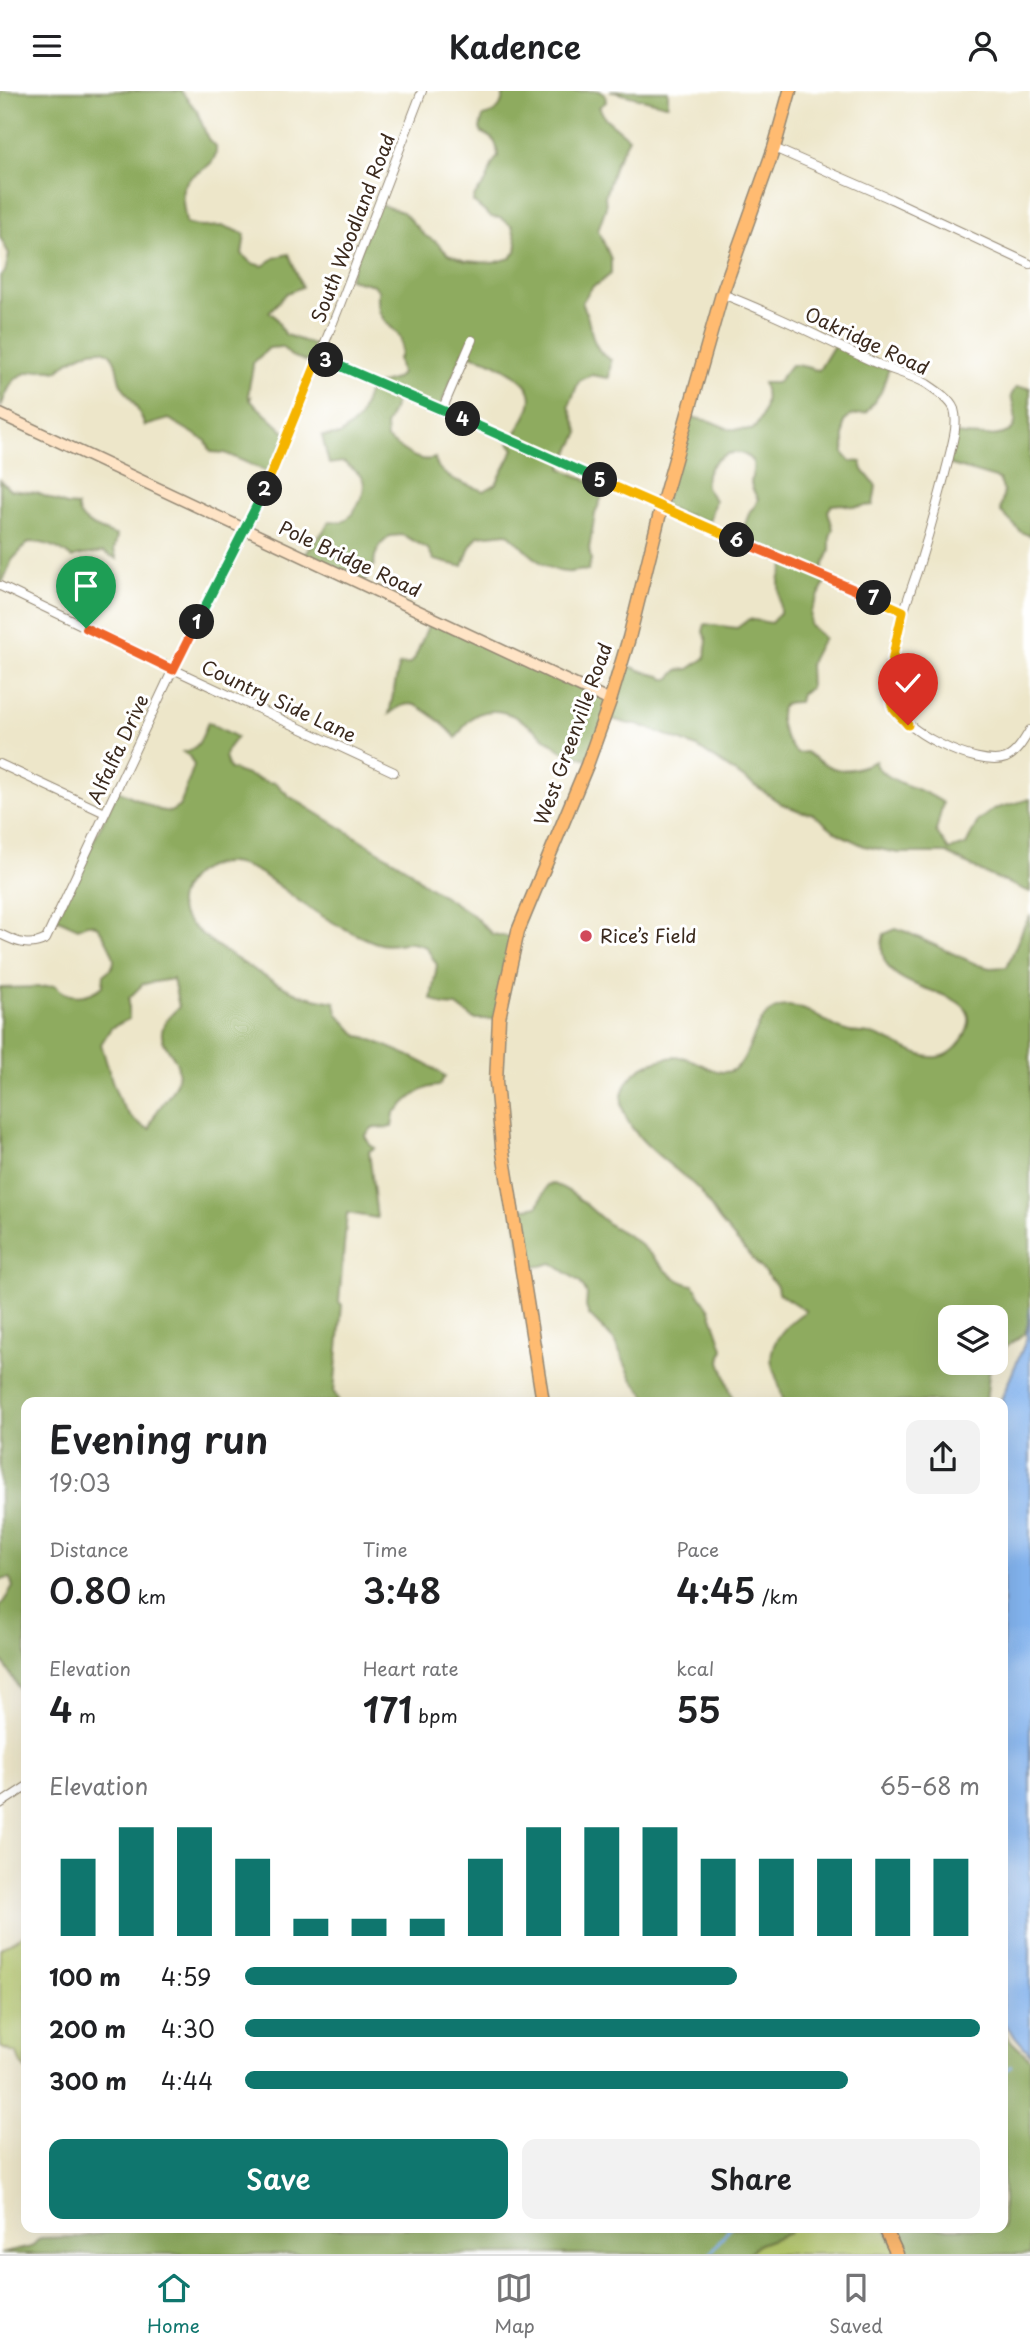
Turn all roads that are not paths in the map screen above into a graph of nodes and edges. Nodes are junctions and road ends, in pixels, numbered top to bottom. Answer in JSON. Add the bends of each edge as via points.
{"nodes":[{"id":1,"x":422,"y":91,"type":"edge"},
{"id":2,"x":790,"y":91,"type":"edge"},
{"id":3,"x":774,"y":148,"type":"junction"},
{"id":4,"x":1030,"y":264,"type":"edge"},
{"id":5,"x":722,"y":295,"type":"junction"},
{"id":6,"x":472,"y":340,"type":"dead end"},
{"id":7,"x":319,"y":357,"type":"junction"},
{"id":8,"x":442,"y":409,"type":"junction"},
{"id":9,"x":0,"y":414,"type":"edge"},
{"id":10,"x":662,"y":508,"type":"junction"},
{"id":11,"x":246,"y":529,"type":"junction"},
{"id":12,"x":0,"y":586,"type":"edge"},
{"id":13,"x":903,"y":611,"type":"junction"},
{"id":14,"x":173,"y":670,"type":"junction"},
{"id":15,"x":610,"y":701,"type":"junction"},
{"id":16,"x":1030,"y":730,"type":"edge"},
{"id":17,"x":0,"y":764,"type":"edge"},
{"id":18,"x":394,"y":772,"type":"dead end"},
{"id":19,"x":105,"y":813,"type":"junction"},
{"id":20,"x":0,"y":934,"type":"edge"},
{"id":21,"x":541,"y":1397,"type":"edge"},
{"id":22,"x":21,"y":1790,"type":"edge"},
{"id":23,"x":0,"y":1804,"type":"edge"},
{"id":24,"x":887,"y":2233,"type":"edge"},
{"id":25,"x":897,"y":2254,"type":"edge"}],
"edges":[{"from":1,"to":7,"type":"street","name":"South Woodland Road"},
{"from":2,"to":3,"type":"main road","name":"West Greenville Road"},
{"from":3,"to":4,"type":"street"},
{"from":3,"to":5,"type":"main road","name":"West Greenville Road"},
{"from":5,"to":10,"type":"main road","name":"West Greenville Road"},
{"from":5,"to":13,"type":"street","name":"Oakridge Road","via":[[756,306],[926,384],[954,408],[942,486]]},
{"from":6,"to":8,"type":"street"},
{"from":7,"to":8,"type":"street"},
{"from":7,"to":11,"type":"street","name":"South Woodland Road"},
{"from":8,"to":10,"type":"street"},
{"from":9,"to":11,"type":"street","name":"Pole Bridge Road"},
{"from":10,"to":13,"type":"street"},
{"from":10,"to":15,"type":"main road","name":"West Greenville Road"},
{"from":11,"to":14,"type":"street","name":"Alfalfa Drive"},
{"from":11,"to":15,"type":"street","name":"Pole Bridge Road"},
{"from":12,"to":14,"type":"street","name":"Country Side Lane"},
{"from":13,"to":16,"type":"street","via":[[890,686],[894,711],[908,725],[970,757],[990,761],[1007,758]]},
{"from":14,"to":18,"type":"street","name":"Country Side Lane"},
{"from":14,"to":19,"type":"street","name":"Alfalfa Drive"},
{"from":15,"to":21,"type":"main road","name":"West Greenville Road","via":[[518,931],[499,1018],[496,1082],[502,1146]]},
{"from":17,"to":19,"type":"street"},
{"from":19,"to":20,"type":"street","name":"Alfalfa Drive","via":[[46,939],[28,945]]},
{"from":22,"to":23,"type":"street"},
{"from":24,"to":25,"type":"main road"}]}
